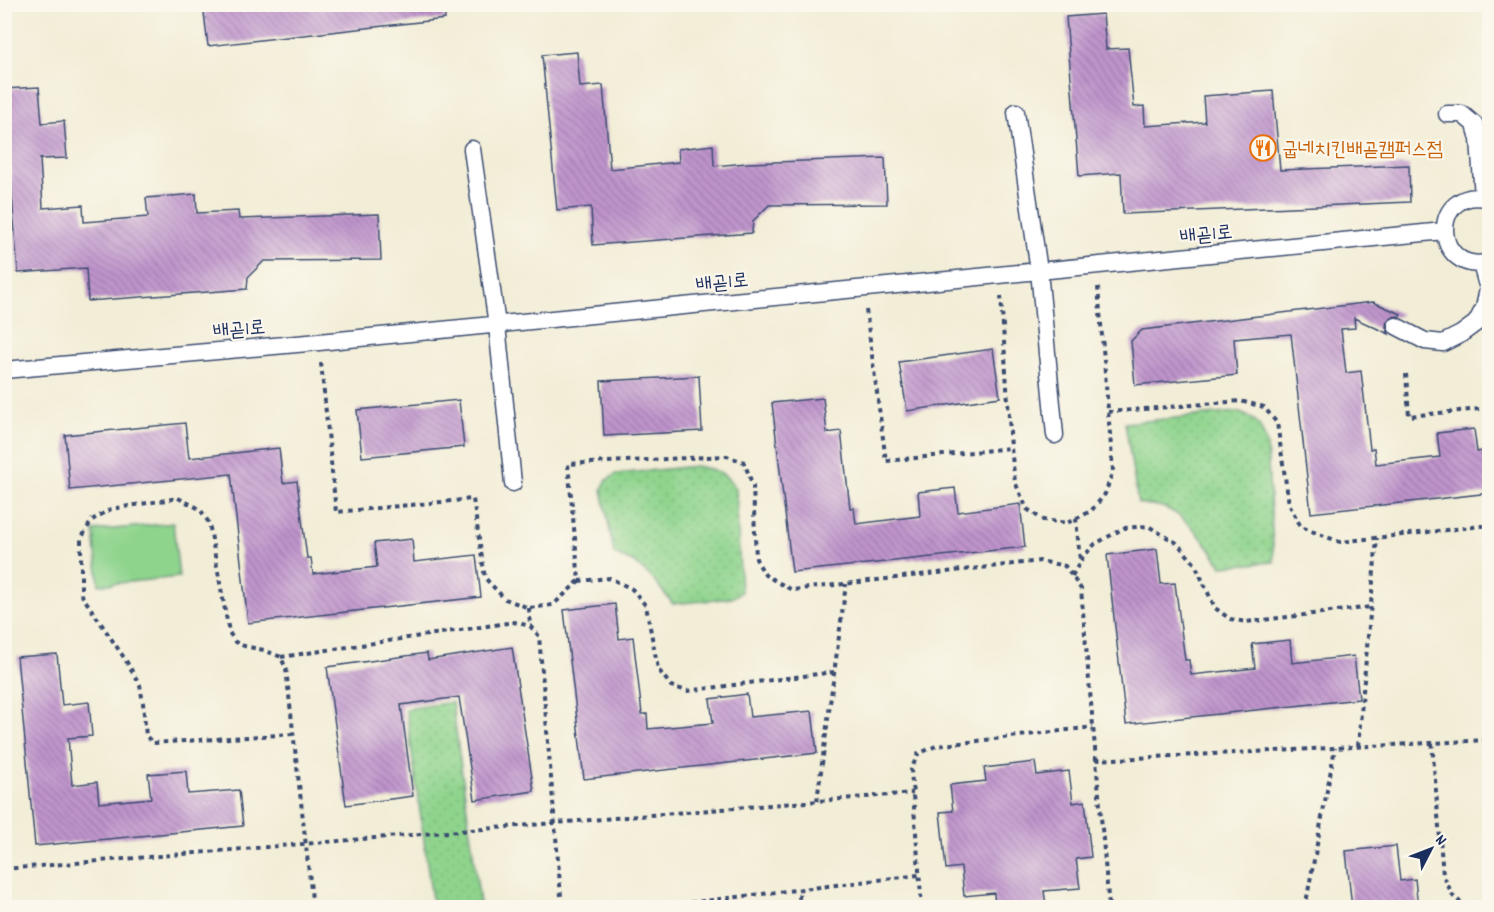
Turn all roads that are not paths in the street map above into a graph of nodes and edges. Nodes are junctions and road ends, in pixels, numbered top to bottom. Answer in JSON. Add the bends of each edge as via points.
{"nodes":[{"id":1,"x":1016,"y":112,"type":"dead end"},
{"id":2,"x":1447,"y":114,"type":"dead end"},
{"id":3,"x":472,"y":149,"type":"dead end"},
{"id":4,"x":1486,"y":198,"type":"edge"},
{"id":5,"x":1444,"y":231,"type":"junction"},
{"id":6,"x":1485,"y":263,"type":"edge"},
{"id":7,"x":1039,"y":271,"type":"junction"},
{"id":8,"x":497,"y":325,"type":"junction"},
{"id":9,"x":1396,"y":326,"type":"dead end"},
{"id":10,"x":4,"y":370,"type":"edge"},
{"id":11,"x":1055,"y":435,"type":"dead end"},
{"id":12,"x":513,"y":483,"type":"dead end"}],
"edges":[{"from":1,"to":7,"type":"lane"},
{"from":2,"to":4,"type":"lane","via":[[1462,114],[1475,125]]},
{"from":3,"to":8,"type":"lane"},
{"from":4,"to":5,"type":"lane","via":[[1469,197],[1458,202],[1445,220]]},
{"from":5,"to":6,"type":"lane","via":[[1451,251],[1459,259]]},
{"from":5,"to":7,"type":"lane","name":"배곧1로"},
{"from":6,"to":9,"type":"lane","via":[[1488,289],[1484,308],[1476,323],[1461,334],[1443,343],[1425,342]]},
{"from":7,"to":8,"type":"lane","name":"배곧1로"},
{"from":7,"to":11,"type":"lane"},
{"from":8,"to":10,"type":"lane","name":"배곧1로"},
{"from":8,"to":12,"type":"lane"}]}
